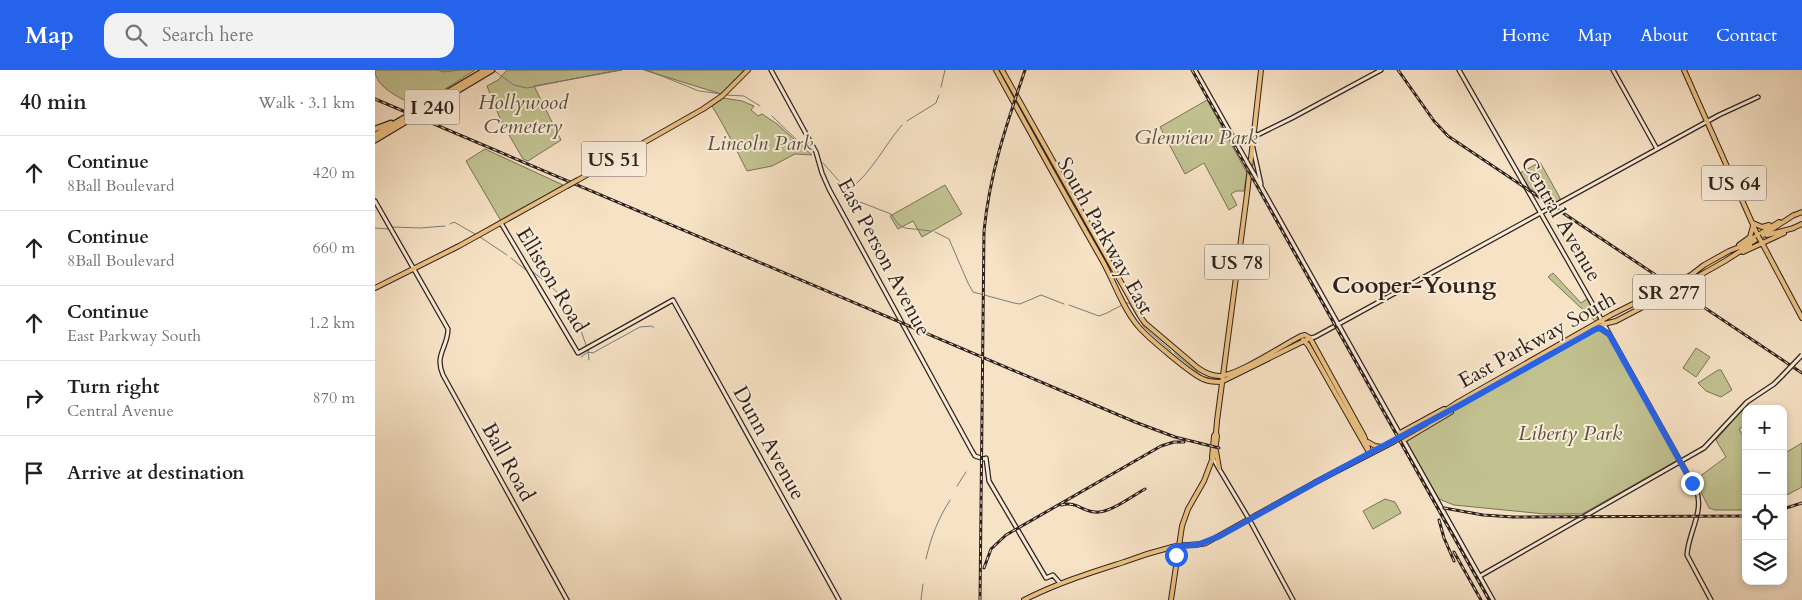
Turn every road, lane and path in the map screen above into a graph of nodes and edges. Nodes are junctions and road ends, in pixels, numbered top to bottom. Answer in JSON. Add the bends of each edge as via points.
{"nodes":[{"id":1,"x":748,"y":70,"type":"edge"},
{"id":2,"x":771,"y":70,"type":"edge"},
{"id":3,"x":996,"y":70,"type":"edge"},
{"id":4,"x":1002,"y":70,"type":"edge"},
{"id":5,"x":1195,"y":70,"type":"edge"},
{"id":6,"x":1261,"y":70,"type":"edge"},
{"id":7,"x":1381,"y":70,"type":"edge"},
{"id":8,"x":1459,"y":70,"type":"edge"},
{"id":9,"x":1613,"y":70,"type":"edge"},
{"id":10,"x":1684,"y":70,"type":"edge"},
{"id":11,"x":488,"y":71,"type":"edge"},
{"id":12,"x":1758,"y":97,"type":"dead end"},
{"id":13,"x":404,"y":118,"type":"junction"},
{"id":14,"x":1707,"y":122,"type":"junction"},
{"id":15,"x":375,"y":129,"type":"edge"},
{"id":16,"x":375,"y":135,"type":"edge"},
{"id":17,"x":1253,"y":138,"type":"junction"},
{"id":18,"x":1651,"y":138,"type":"junction"},
{"id":19,"x":375,"y":141,"type":"edge"},
{"id":20,"x":1245,"y":142,"type":"junction"},
{"id":21,"x":1237,"y":145,"type":"junction"},
{"id":22,"x":1252,"y":149,"type":"junction"},
{"id":23,"x":1657,"y":150,"type":"junction"},
{"id":24,"x":1241,"y":151,"type":"junction"},
{"id":25,"x":1653,"y":152,"type":"junction"},
{"id":26,"x":1261,"y":187,"type":"junction"},
{"id":27,"x":375,"y":201,"type":"edge"},
{"id":28,"x":1802,"y":212,"type":"edge"},
{"id":29,"x":1540,"y":214,"type":"junction"},
{"id":30,"x":1794,"y":216,"type":"junction"},
{"id":31,"x":1787,"y":218,"type":"junction"},
{"id":32,"x":501,"y":223,"type":"junction"},
{"id":33,"x":1752,"y":223,"type":"junction"},
{"id":34,"x":1802,"y":224,"type":"edge"},
{"id":35,"x":1794,"y":228,"type":"junction"},
{"id":36,"x":1758,"y":235,"type":"junction"},
{"id":37,"x":1773,"y":238,"type":"junction"},
{"id":38,"x":1761,"y":242,"type":"junction"},
{"id":39,"x":1738,"y":246,"type":"junction"},
{"id":40,"x":1752,"y":248,"type":"junction"},
{"id":41,"x":1729,"y":251,"type":"junction"},
{"id":42,"x":1768,"y":254,"type":"junction"},
{"id":43,"x":1732,"y":257,"type":"junction"},
{"id":44,"x":414,"y":270,"type":"junction"},
{"id":45,"x":375,"y":288,"type":"edge"},
{"id":46,"x":660,"y":307,"type":"junction"},
{"id":47,"x":677,"y":307,"type":"junction"},
{"id":48,"x":1802,"y":318,"type":"edge"},
{"id":49,"x":1603,"y":322,"type":"junction"},
{"id":50,"x":1611,"y":322,"type":"junction"},
{"id":51,"x":1338,"y":324,"type":"junction"},
{"id":52,"x":1596,"y":329,"type":"junction"},
{"id":53,"x":1609,"y":334,"type":"junction"},
{"id":54,"x":1304,"y":335,"type":"junction"},
{"id":55,"x":1310,"y":338,"type":"junction"},
{"id":56,"x":1304,"y":340,"type":"junction"},
{"id":57,"x":1802,"y":355,"type":"edge"},
{"id":58,"x":1220,"y":376,"type":"junction"},
{"id":59,"x":1218,"y":382,"type":"junction"},
{"id":60,"x":1460,"y":403,"type":"junction"},
{"id":61,"x":1346,"y":407,"type":"junction"},
{"id":62,"x":1216,"y":433,"type":"junction"},
{"id":63,"x":1399,"y":434,"type":"junction"},
{"id":64,"x":1367,"y":440,"type":"junction"},
{"id":65,"x":1404,"y":440,"type":"junction"},
{"id":66,"x":1384,"y":447,"type":"junction"},
{"id":67,"x":1215,"y":449,"type":"junction"},
{"id":68,"x":1370,"y":454,"type":"junction"},
{"id":69,"x":1212,"y":457,"type":"junction"},
{"id":70,"x":1681,"y":461,"type":"junction"},
{"id":71,"x":1219,"y":468,"type":"junction"},
{"id":72,"x":1249,"y":519,"type":"junction"},
{"id":73,"x":1179,"y":538,"type":"junction"},
{"id":74,"x":1171,"y":547,"type":"junction"},
{"id":75,"x":1177,"y":548,"type":"junction"},
{"id":76,"x":1480,"y":576,"type":"junction"},
{"id":77,"x":1060,"y":583,"type":"junction"},
{"id":78,"x":567,"y":600,"type":"edge"},
{"id":79,"x":839,"y":600,"type":"edge"},
{"id":80,"x":1024,"y":600,"type":"edge"},
{"id":81,"x":1171,"y":600,"type":"edge"},
{"id":82,"x":1293,"y":600,"type":"edge"},
{"id":83,"x":1493,"y":600,"type":"edge"},
{"id":84,"x":1711,"y":600,"type":"edge"}],
"edges":[{"from":1,"to":32,"type":"main road","number":"US 51","bridge":true,"via":[[703,110]]},
{"from":2,"to":77,"type":"main road","name":"East Person Avenue","via":[[817,152],[829,189],[975,456],[986,458],[989,481],[1045,578],[1053,575]]},
{"from":3,"to":59,"type":"main road","name":"South Parkway East","via":[[1136,324],[1197,377]]},
{"from":4,"to":58,"type":"main road","name":"South Parkway East","via":[[1140,316],[1198,368]]},
{"from":5,"to":21,"type":"main road"},
{"from":6,"to":17,"type":"main road","number":"US 78"},
{"from":7,"to":17,"type":"main road"},
{"from":8,"to":29,"type":"main road","name":"Central Avenue"},
{"from":9,"to":18,"type":"main road"},
{"from":10,"to":14,"type":"main road","number":"US 64"},
{"from":11,"to":13,"type":"highway","number":"I 240"},
{"from":11,"to":19,"type":"highway","number":"I 240"},
{"from":12,"to":14,"type":"main road"},
{"from":13,"to":15,"type":"highway"},
{"from":13,"to":16,"type":"highway","number":"I 240"},
{"from":14,"to":23,"type":"main road"},
{"from":14,"to":33,"type":"main road","number":"US 64"},
{"from":17,"to":20,"type":"main road"},
{"from":17,"to":22,"type":"main road","number":"US 78"},
{"from":18,"to":23,"type":"main road"},
{"from":18,"to":25,"type":"main road"},
{"from":20,"to":21,"type":"main road"},
{"from":20,"to":22,"type":"main road"},
{"from":20,"to":24,"type":"main road"},
{"from":21,"to":24,"type":"main road"},
{"from":22,"to":26,"type":"main road"},
{"from":22,"to":58,"type":"main road","number":"US 78"},
{"from":23,"to":25,"type":"main road"},
{"from":24,"to":26,"type":"main road","bridge":true},
{"from":25,"to":29,"type":"main road"},
{"from":26,"to":51,"type":"main road"},
{"from":27,"to":44,"type":"main road"},
{"from":28,"to":30,"type":"main road","number":"US 64"},
{"from":29,"to":49,"type":"main road","name":"Central Avenue"},
{"from":29,"to":51,"type":"main road"},
{"from":30,"to":31,"type":"main road","number":"US 64"},
{"from":30,"to":41,"type":"main road","name":"East Parkway South","number":"SR 277","via":[[1752,242]]},
{"from":31,"to":33,"type":"main road","number":"US 64","via":[[1762,228]]},
{"from":31,"to":36,"type":"main road"},
{"from":32,"to":44,"type":"main road","number":"US 51"},
{"from":32,"to":46,"type":"main road","name":"Elliston Road","via":[[578,353]]},
{"from":33,"to":36,"type":"main road","number":"US 64"},
{"from":33,"to":39,"type":"main road","via":[[1751,237]]},
{"from":34,"to":35,"type":"main road"},
{"from":35,"to":37,"type":"main road"},
{"from":35,"to":43,"type":"main road","name":"East Parkway South","via":[[1771,234]]},
{"from":36,"to":38,"type":"main road","number":"US 64","bridge":true},
{"from":36,"to":39,"type":"main road"},
{"from":37,"to":38,"type":"main road"},
{"from":37,"to":42,"type":"main road"},
{"from":38,"to":40,"type":"main road"},
{"from":38,"to":42,"type":"main road"},
{"from":39,"to":41,"type":"main road"},
{"from":40,"to":42,"type":"main road"},
{"from":40,"to":43,"type":"main road"},
{"from":41,"to":49,"type":"main road","name":"East Parkway South","number":"SR 277"},
{"from":42,"to":48,"type":"main road"},
{"from":43,"to":50,"type":"main road","name":"East Parkway South","number":"SR 277"},
{"from":44,"to":45,"type":"main road","number":"US 51"},
{"from":44,"to":78,"type":"main road","name":"Ball Road","via":[[448,329],[439,358],[443,375]]},
{"from":46,"to":47,"type":"main road","via":[[669,304]]},
{"from":46,"to":47,"type":"main road","name":"Dunn Avenue","via":[[673,300]]},
{"from":47,"to":79,"type":"main road","name":"Dunn Avenue"},
{"from":49,"to":50,"type":"main road","name":"East Parkway South","number":"SR 277"},
{"from":49,"to":52,"type":"main road","name":"East Parkway South","number":"SR 277"},
{"from":49,"to":53,"type":"main road","name":"Central Avenue"},
{"from":49,"to":60,"type":"main road","name":"East Parkway South","number":"SR 277"},
{"from":50,"to":53,"type":"main road"},
{"from":51,"to":55,"type":"main road"},
{"from":51,"to":63,"type":"main road"},
{"from":52,"to":53,"type":"main road"},
{"from":52,"to":60,"type":"main road","name":"East Parkway South","number":"SR 277"},
{"from":53,"to":70,"type":"main road","name":"Central Avenue"},
{"from":54,"to":55,"type":"main road"},
{"from":54,"to":56,"type":"main road"},
{"from":54,"to":58,"type":"main road","via":[[1230,374]]},
{"from":55,"to":56,"type":"main road"},
{"from":55,"to":61,"type":"main road"},
{"from":56,"to":59,"type":"main road","via":[[1230,379]]},
{"from":56,"to":61,"type":"main road"},
{"from":57,"to":70,"type":"main road","bridge":true,"via":[[1774,384],[1747,402],[1704,448]]},
{"from":58,"to":59,"type":"main road","number":"US 78"},
{"from":59,"to":62,"type":"main road","number":"US 78","via":[[1221,388]]},
{"from":60,"to":63,"type":"main road"},
{"from":60,"to":65,"type":"main road"},
{"from":60,"to":66,"type":"main road","name":"East Parkway South","number":"SR 277","bridge":true},
{"from":61,"to":64,"type":"main road"},
{"from":61,"to":68,"type":"main road"},
{"from":62,"to":67,"type":"main road","number":"US 78"},
{"from":62,"to":69,"type":"main road","number":"US 78"},
{"from":63,"to":65,"type":"main road"},
{"from":64,"to":66,"type":"main road","via":[[1375,446]]},
{"from":64,"to":68,"type":"main road"},
{"from":65,"to":76,"type":"main road"},
{"from":66,"to":68,"type":"main road","name":"East Parkway South","number":"SR 277"},
{"from":67,"to":69,"type":"main road","number":"US 78"},
{"from":67,"to":71,"type":"main road"},
{"from":68,"to":72,"type":"main road","number":"SR 277","bridge":true},
{"from":69,"to":71,"type":"main road"},
{"from":69,"to":73,"type":"main road","number":"US 78"},
{"from":70,"to":76,"type":"main road"},
{"from":70,"to":84,"type":"main road","name":"Central Avenue","via":[[1698,495],[1687,555]]},
{"from":71,"to":72,"type":"main road"},
{"from":72,"to":75,"type":"main road","number":"SR 277","via":[[1206,543]]},
{"from":72,"to":82,"type":"main road"},
{"from":73,"to":74,"type":"main road"},
{"from":73,"to":75,"type":"main road","number":"US 78"},
{"from":74,"to":75,"type":"main road"},
{"from":74,"to":77,"type":"main road"},
{"from":75,"to":81,"type":"main road","number":"US 78"},
{"from":76,"to":83,"type":"main road"},
{"from":77,"to":80,"type":"main road"}]}
